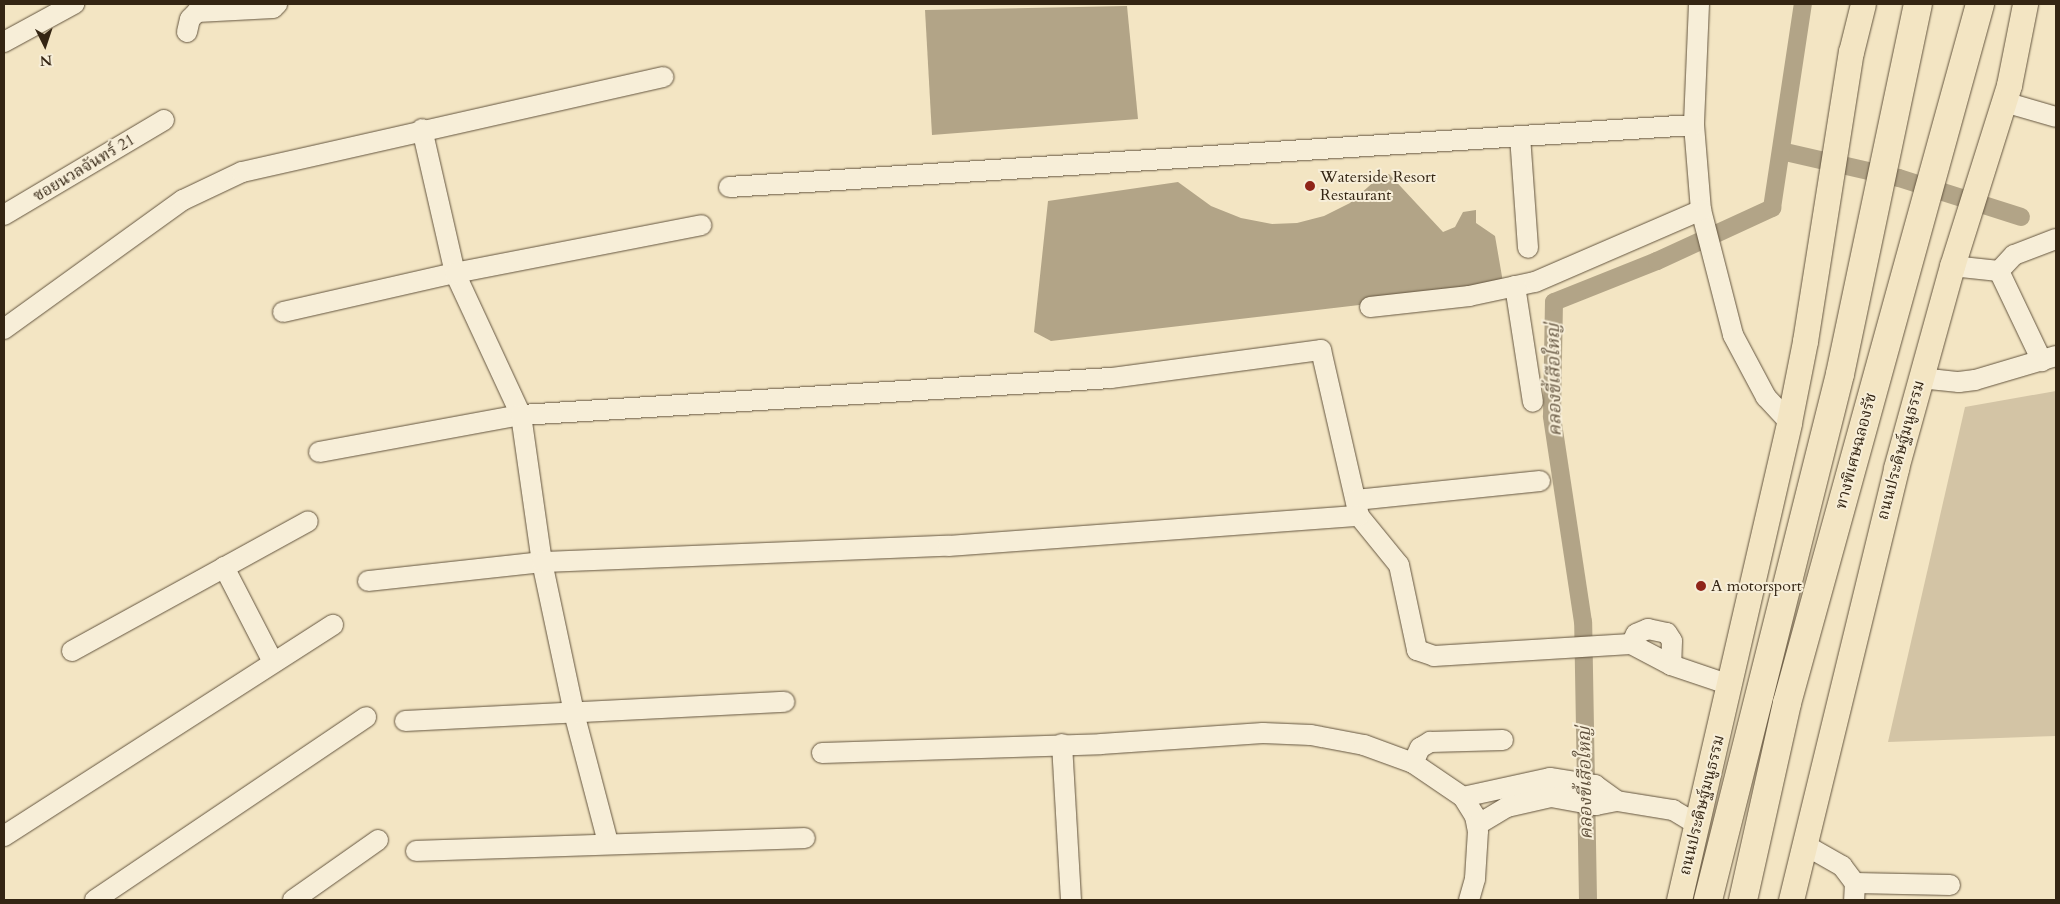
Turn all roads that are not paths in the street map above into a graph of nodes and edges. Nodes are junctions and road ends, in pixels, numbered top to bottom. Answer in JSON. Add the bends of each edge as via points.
{"nodes":[{"id":1,"x":74,"y":4,"type":"edge"},
{"id":2,"x":277,"y":4,"type":"edge"},
{"id":3,"x":1699,"y":4,"type":"edge"},
{"id":4,"x":1857,"y":4,"type":"edge"},
{"id":5,"x":1863,"y":4,"type":"edge"},
{"id":6,"x":1918,"y":4,"type":"edge"},
{"id":7,"x":1980,"y":4,"type":"edge"},
{"id":8,"x":2025,"y":4,"type":"edge"},
{"id":9,"x":2037,"y":4,"type":"edge"},
{"id":10,"x":187,"y":32,"type":"dead end"},
{"id":11,"x":4,"y":42,"type":"edge"},
{"id":12,"x":1851,"y":52,"type":"junction"},
{"id":13,"x":663,"y":76,"type":"dead end"},
{"id":14,"x":2006,"y":94,"type":"junction"},
{"id":15,"x":2056,"y":117,"type":"edge"},
{"id":16,"x":164,"y":120,"type":"dead end"},
{"id":17,"x":1694,"y":124,"type":"junction"},
{"id":18,"x":422,"y":129,"type":"junction"},
{"id":19,"x":1520,"y":136,"type":"junction"},
{"id":20,"x":730,"y":187,"type":"dead end"},
{"id":21,"x":1700,"y":210,"type":"junction"},
{"id":22,"x":4,"y":215,"type":"edge"},
{"id":23,"x":701,"y":225,"type":"dead end"},
{"id":24,"x":2056,"y":239,"type":"edge"},
{"id":25,"x":1528,"y":248,"type":"dead end"},
{"id":26,"x":1952,"y":266,"type":"junction"},
{"id":27,"x":1999,"y":271,"type":"junction"},
{"id":28,"x":455,"y":273,"type":"junction"},
{"id":29,"x":1515,"y":286,"type":"junction"},
{"id":30,"x":1370,"y":307,"type":"dead end"},
{"id":31,"x":283,"y":312,"type":"dead end"},
{"id":32,"x":4,"y":329,"type":"edge"},
{"id":33,"x":2049,"y":359,"type":"edge"},
{"id":34,"x":1920,"y":378,"type":"junction"},
{"id":35,"x":1533,"y":402,"type":"dead end"},
{"id":36,"x":521,"y":415,"type":"junction"},
{"id":37,"x":1789,"y":422,"type":"junction"},
{"id":38,"x":319,"y":452,"type":"dead end"},
{"id":39,"x":1540,"y":481,"type":"dead end"},
{"id":40,"x":1358,"y":508,"type":"junction"},
{"id":41,"x":308,"y":521,"type":"dead end"},
{"id":42,"x":542,"y":562,"type":"junction"},
{"id":43,"x":224,"y":567,"type":"junction"},
{"id":44,"x":368,"y":581,"type":"dead end"},
{"id":45,"x":333,"y":625,"type":"dead end"},
{"id":46,"x":1630,"y":644,"type":"junction"},
{"id":47,"x":72,"y":651,"type":"dead end"},
{"id":48,"x":273,"y":662,"type":"junction"},
{"id":49,"x":1671,"y":665,"type":"junction"},
{"id":50,"x":1730,"y":685,"type":"junction"},
{"id":51,"x":785,"y":702,"type":"dead end"},
{"id":52,"x":574,"y":713,"type":"junction"},
{"id":53,"x":366,"y":717,"type":"dead end"},
{"id":54,"x":405,"y":721,"type":"dead end"},
{"id":55,"x":1503,"y":740,"type":"dead end"},
{"id":56,"x":1062,"y":744,"type":"junction"},
{"id":57,"x":822,"y":753,"type":"dead end"},
{"id":58,"x":1414,"y":763,"type":"junction"},
{"id":59,"x":1463,"y":797,"type":"junction"},
{"id":60,"x":1617,"y":800,"type":"junction"},
{"id":61,"x":1477,"y":825,"type":"junction"},
{"id":62,"x":1698,"y":825,"type":"junction"},
{"id":63,"x":4,"y":836,"type":"edge"},
{"id":64,"x":805,"y":838,"type":"dead end"},
{"id":65,"x":378,"y":840,"type":"dead end"},
{"id":66,"x":608,"y":842,"type":"junction"},
{"id":67,"x":1805,"y":844,"type":"junction"},
{"id":68,"x":416,"y":851,"type":"dead end"},
{"id":69,"x":1950,"y":885,"type":"dead end"},
{"id":70,"x":1854,"y":892,"type":"edge"},
{"id":71,"x":95,"y":900,"type":"edge"},
{"id":72,"x":293,"y":900,"type":"edge"},
{"id":73,"x":1070,"y":900,"type":"edge"},
{"id":74,"x":1469,"y":900,"type":"edge"},
{"id":75,"x":1679,"y":900,"type":"edge"},
{"id":76,"x":1708,"y":900,"type":"edge"},
{"id":77,"x":1743,"y":900,"type":"edge"},
{"id":78,"x":1791,"y":900,"type":"edge"}],
"edges":[{"from":1,"to":11,"type":"street"},
{"from":2,"to":10,"type":"street","via":[[273,8],[197,12],[190,19]]},
{"from":3,"to":17,"type":"street"},
{"from":4,"to":12,"type":"main road"},
{"from":5,"to":12,"type":"main road","name":"ถนนประดิษฐ์มนูธรรม"},
{"from":6,"to":76,"type":"highway","via":[[1840,374]]},
{"from":7,"to":77,"type":"highway","name":"ทางพิเศษฉลองรัช","via":[[1787,703]]},
{"from":8,"to":14,"type":"main road","name":"ถนนประดิษฐ์มนูธรรม"},
{"from":9,"to":14,"type":"main road"},
{"from":12,"to":37,"type":"main road","name":"ถนนประดิษฐ์มนูธรรม"},
{"from":13,"to":18,"type":"street"},
{"from":14,"to":15,"type":"street"},
{"from":14,"to":26,"type":"main road","name":"ถนนประดิษฐ์มนูธรรม"},
{"from":16,"to":22,"type":"street","name":"ซอยนวลจันทร์ 21"},
{"from":17,"to":19,"type":"street"},
{"from":17,"to":21,"type":"street"},
{"from":18,"to":28,"type":"street"},
{"from":18,"to":32,"type":"street","via":[[242,172],[183,200]]},
{"from":19,"to":20,"type":"street"},
{"from":19,"to":25,"type":"street"},
{"from":21,"to":29,"type":"street","via":[[1535,282]]},
{"from":21,"to":37,"type":"street","via":[[1733,335],[1766,397]]},
{"from":23,"to":28,"type":"street"},
{"from":24,"to":27,"type":"street","via":[[2014,255]]},
{"from":26,"to":27,"type":"street"},
{"from":26,"to":34,"type":"main road","name":"ถนนประดิษฐ์มนูธรรม"},
{"from":27,"to":33,"type":"street"},
{"from":28,"to":31,"type":"street"},
{"from":28,"to":36,"type":"street"},
{"from":29,"to":30,"type":"street","via":[[1469,296]]},
{"from":29,"to":35,"type":"street"},
{"from":33,"to":34,"type":"street","via":[[1975,380],[1959,382]]},
{"from":34,"to":67,"type":"main road","name":"ถนนประดิษฐ์มนูธรรม"},
{"from":36,"to":38,"type":"street"},
{"from":36,"to":40,"type":"street","via":[[1111,378],[1320,350]]},
{"from":36,"to":42,"type":"street"},
{"from":37,"to":50,"type":"main road","name":"ถนนประดิษฐ์มนูธรรม"},
{"from":39,"to":40,"type":"street"},
{"from":40,"to":42,"type":"street","via":[[948,546]]},
{"from":40,"to":46,"type":"street","via":[[1398,565],[1418,650],[1434,656]]},
{"from":41,"to":43,"type":"street"},
{"from":42,"to":44,"type":"street"},
{"from":42,"to":52,"type":"street"},
{"from":43,"to":47,"type":"street"},
{"from":43,"to":48,"type":"street"},
{"from":45,"to":48,"type":"street"},
{"from":46,"to":49,"type":"street"},
{"from":46,"to":49,"type":"street","via":[[1636,634],[1648,629],[1667,632],[1672,641]]},
{"from":48,"to":63,"type":"street"},
{"from":49,"to":50,"type":"street"},
{"from":50,"to":62,"type":"main road","name":"ถนนประดิษฐ์มนูธรรม"},
{"from":51,"to":52,"type":"street"},
{"from":52,"to":54,"type":"street"},
{"from":52,"to":66,"type":"street"},
{"from":53,"to":71,"type":"street"},
{"from":55,"to":58,"type":"street","via":[[1430,742],[1420,748]]},
{"from":56,"to":57,"type":"street"},
{"from":56,"to":58,"type":"street","via":[[1263,733],[1311,735],[1364,745]]},
{"from":56,"to":73,"type":"street"},
{"from":58,"to":59,"type":"street"},
{"from":59,"to":60,"type":"street","via":[[1527,780],[1550,778],[1585,783]]},
{"from":59,"to":61,"type":"street"},
{"from":60,"to":61,"type":"street","via":[[1596,805],[1534,798],[1507,807]]},
{"from":60,"to":62,"type":"street","via":[[1673,810]]},
{"from":61,"to":74,"type":"street","via":[[1476,879]]},
{"from":62,"to":75,"type":"main road","name":"ถนนประดิษฐ์มนูธรรม"},
{"from":64,"to":66,"type":"street"},
{"from":65,"to":72,"type":"street"},
{"from":66,"to":68,"type":"street"},
{"from":67,"to":70,"type":"street","via":[[1842,866]]},
{"from":67,"to":78,"type":"main road","name":"ถนนประดิษฐ์มนูธรรม"},
{"from":69,"to":70,"type":"street"}]}
